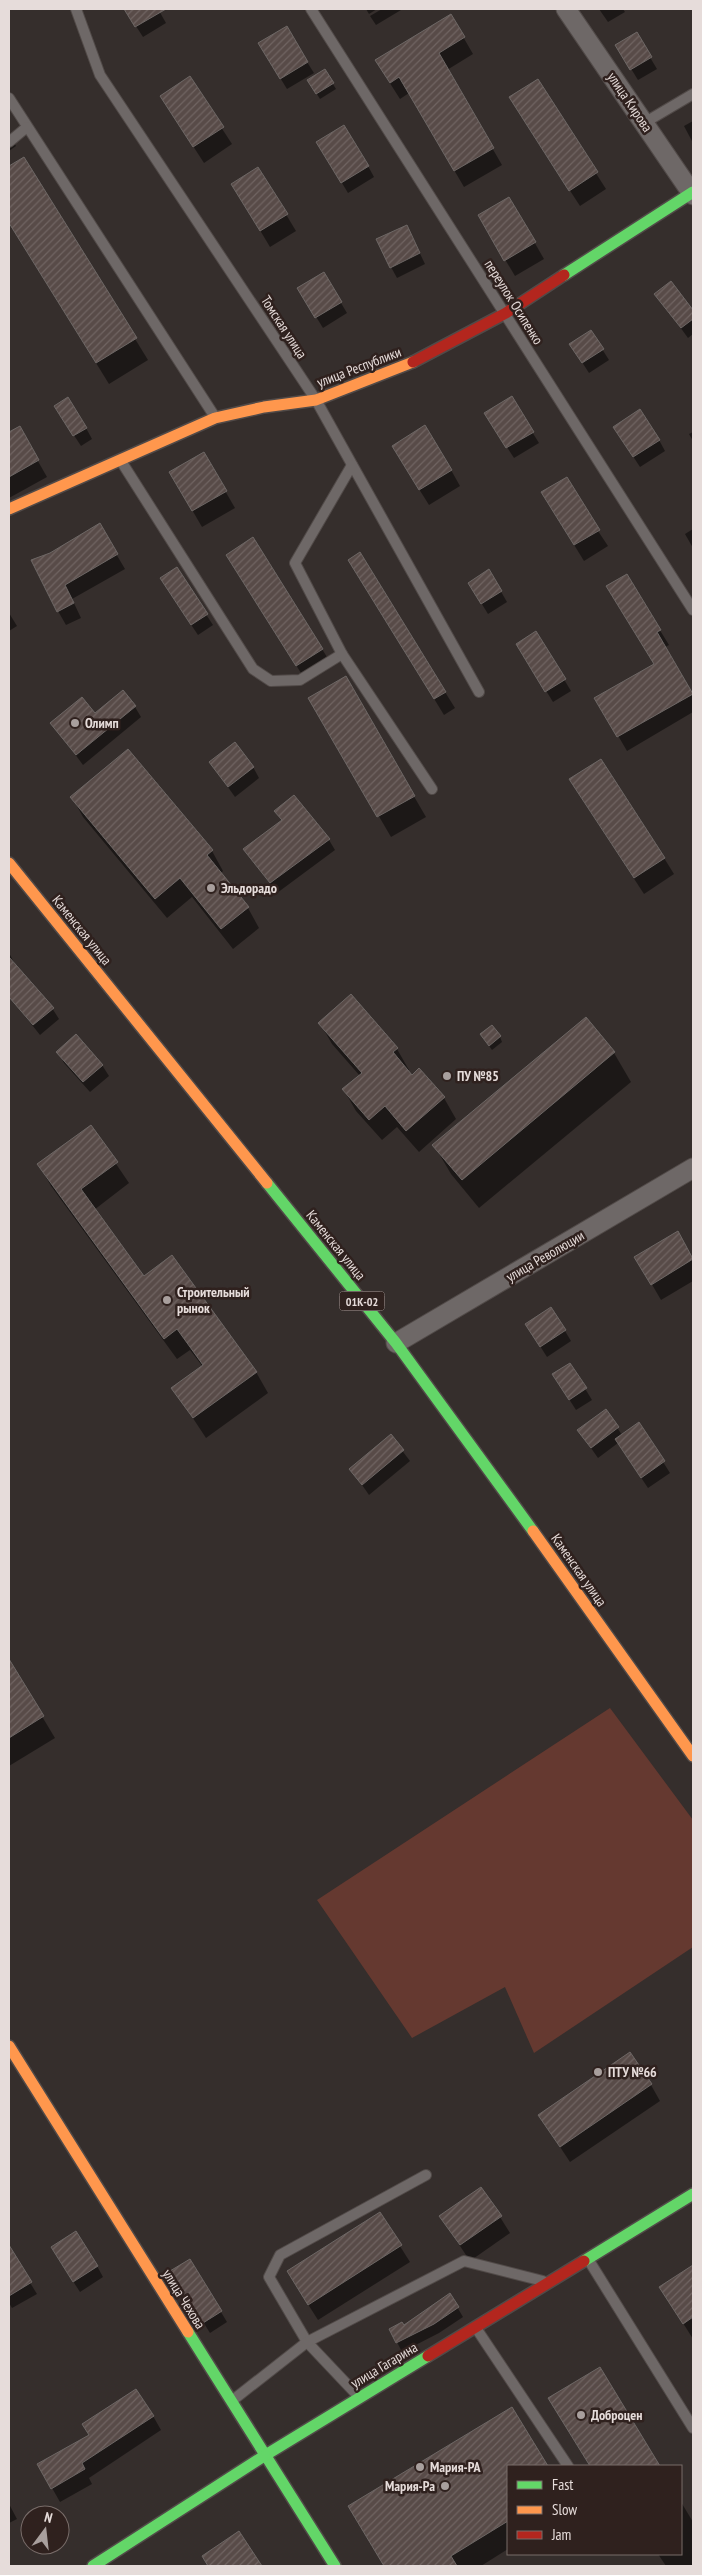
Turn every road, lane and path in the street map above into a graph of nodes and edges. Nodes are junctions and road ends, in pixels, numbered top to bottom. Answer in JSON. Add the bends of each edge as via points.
{"nodes":[{"id":1,"x":76,"y":9,"type":"edge"},
{"id":2,"x":311,"y":9,"type":"edge"},
{"id":3,"x":566,"y":9,"type":"edge"},
{"id":4,"x":693,"y":94,"type":"edge"},
{"id":5,"x":9,"y":98,"type":"edge"},
{"id":6,"x":644,"y":123,"type":"junction"},
{"id":7,"x":27,"y":126,"type":"junction"},
{"id":8,"x":9,"y":142,"type":"edge"},
{"id":9,"x":693,"y":193,"type":"edge"},
{"id":10,"x":506,"y":313,"type":"junction"},
{"id":11,"x":316,"y":400,"type":"junction"},
{"id":12,"x":216,"y":418,"type":"junction"},
{"id":13,"x":121,"y":460,"type":"junction"},
{"id":14,"x":352,"y":465,"type":"junction"},
{"id":15,"x":9,"y":509,"type":"edge"},
{"id":16,"x":693,"y":610,"type":"edge"},
{"id":17,"x":342,"y":654,"type":"junction"},
{"id":18,"x":478,"y":692,"type":"dead end"},
{"id":19,"x":432,"y":789,"type":"dead end"},
{"id":20,"x":9,"y":863,"type":"edge"},
{"id":21,"x":693,"y":1168,"type":"edge"},
{"id":22,"x":396,"y":1343,"type":"junction"},
{"id":23,"x":693,"y":1756,"type":"edge"},
{"id":24,"x":9,"y":2046,"type":"edge"},
{"id":25,"x":426,"y":2175,"type":"dead end"},
{"id":26,"x":693,"y":2194,"type":"edge"},
{"id":27,"x":588,"y":2259,"type":"junction"},
{"id":28,"x":549,"y":2282,"type":"junction"},
{"id":29,"x":476,"y":2327,"type":"junction"},
{"id":30,"x":307,"y":2342,"type":"junction"},
{"id":31,"x":360,"y":2398,"type":"junction"},
{"id":32,"x":231,"y":2402,"type":"junction"},
{"id":33,"x":693,"y":2428,"type":"edge"},
{"id":34,"x":264,"y":2456,"type":"junction"},
{"id":35,"x":567,"y":2465,"type":"edge"},
{"id":36,"x":93,"y":2566,"type":"edge"},
{"id":37,"x":335,"y":2566,"type":"edge"}],
"edges":[{"from":1,"to":11,"type":"lane","name":"Томская улица","via":[[100,75]]},
{"from":2,"to":10,"type":"lane","name":"переулок Осипенко"},
{"from":3,"to":6,"type":"street","name":"улица Кирова"},
{"from":4,"to":6,"type":"lane"},
{"from":5,"to":7,"type":"lane"},
{"from":6,"to":9,"type":"street","name":"улица Кирова"},
{"from":7,"to":8,"type":"lane"},
{"from":7,"to":12,"type":"lane"},
{"from":9,"to":10,"type":"street","name":"улица Республики"},
{"from":10,"to":11,"type":"street","name":"улица Республики","via":[[420,359]]},
{"from":10,"to":16,"type":"lane","name":"переулок Осипенко"},
{"from":11,"to":12,"type":"street","name":"улица Республики"},
{"from":11,"to":14,"type":"lane","name":"Томская улица"},
{"from":12,"to":13,"type":"street","name":"улица Республики"},
{"from":13,"to":15,"type":"street","name":"улица Республики"},
{"from":13,"to":17,"type":"lane","via":[[253,669],[272,681],[300,680]]},
{"from":14,"to":17,"type":"lane","via":[[295,563]]},
{"from":14,"to":18,"type":"lane","name":"Томская улица"},
{"from":17,"to":19,"type":"lane"},
{"from":20,"to":22,"type":"street","name":"Каменская улица","number":"01К-02"},
{"from":21,"to":22,"type":"street","name":"улица Революции"},
{"from":22,"to":23,"type":"street","name":"Каменская улица","number":"01К-02"},
{"from":24,"to":32,"type":"street","name":"улица Чехова"},
{"from":25,"to":30,"type":"lane","via":[[280,2255],[269,2277]]},
{"from":26,"to":27,"type":"street","name":"улица Гагарина"},
{"from":27,"to":28,"type":"street","name":"улица Гагарина"},
{"from":27,"to":33,"type":"lane"},
{"from":28,"to":29,"type":"street","name":"улица Гагарина"},
{"from":28,"to":30,"type":"lane","via":[[464,2261]]},
{"from":29,"to":31,"type":"street","name":"улица Гагарина"},
{"from":29,"to":35,"type":"lane"},
{"from":30,"to":31,"type":"lane"},
{"from":30,"to":32,"type":"lane"},
{"from":31,"to":34,"type":"street","name":"улица Гагарина"},
{"from":32,"to":34,"type":"street","name":"улица Чехова"},
{"from":34,"to":36,"type":"street","name":"улица Гагарина"},
{"from":34,"to":37,"type":"street","name":"улица Чехова"}]}
